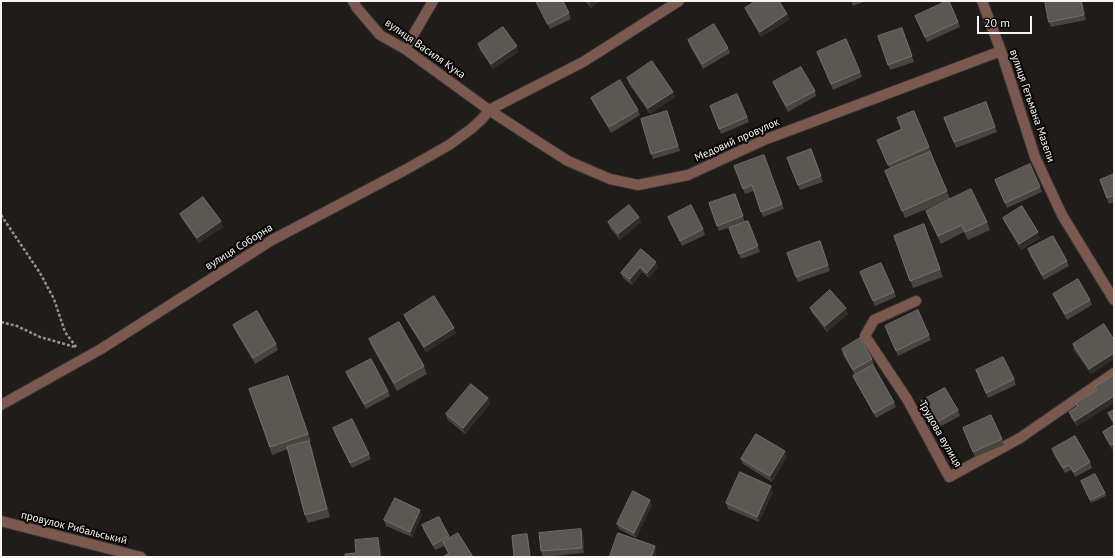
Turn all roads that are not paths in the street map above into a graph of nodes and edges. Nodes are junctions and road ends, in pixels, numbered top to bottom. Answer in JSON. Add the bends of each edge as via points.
{"nodes":[{"id":1,"x":353,"y":1,"type":"edge"},
{"id":2,"x":433,"y":1,"type":"edge"},
{"id":3,"x":679,"y":1,"type":"edge"},
{"id":4,"x":982,"y":1,"type":"edge"},
{"id":5,"x":405,"y":49,"type":"junction"},
{"id":6,"x":1000,"y":51,"type":"junction"},
{"id":7,"x":489,"y":110,"type":"junction"},
{"id":8,"x":1114,"y":300,"type":"edge"},
{"id":9,"x":916,"y":301,"type":"dead end"},
{"id":10,"x":1114,"y":373,"type":"edge"},
{"id":11,"x":1,"y":405,"type":"edge"},
{"id":12,"x":1,"y":521,"type":"edge"},
{"id":13,"x":140,"y":557,"type":"edge"}],
"edges":[{"from":1,"to":5,"type":"street","name":"вулиця Василя Кука","via":[[380,35]]},
{"from":2,"to":5,"type":"street"},
{"from":3,"to":7,"type":"street","name":"вулиця Соборна","via":[[583,62]]},
{"from":4,"to":6,"type":"street","name":"вулиця Гетьмана Мазепи"},
{"from":5,"to":7,"type":"street","name":"вулиця Василя Кука"},
{"from":6,"to":7,"type":"street","name":"Медовий провулок","via":[[764,140],[688,175],[638,184],[610,179],[568,161]]},
{"from":6,"to":8,"type":"street","name":"вулиця Гетьмана Мазепи","via":[[1035,157],[1062,215]]},
{"from":7,"to":11,"type":"street","name":"вулиця Соборна","via":[[471,129],[449,145],[272,240],[101,349]]},
{"from":9,"to":10,"type":"street","name":"Трудова вулиця","via":[[874,320],[865,336],[906,400],[949,477],[1020,438]]},
{"from":12,"to":13,"type":"street","name":"провулок Рибальський"}]}
